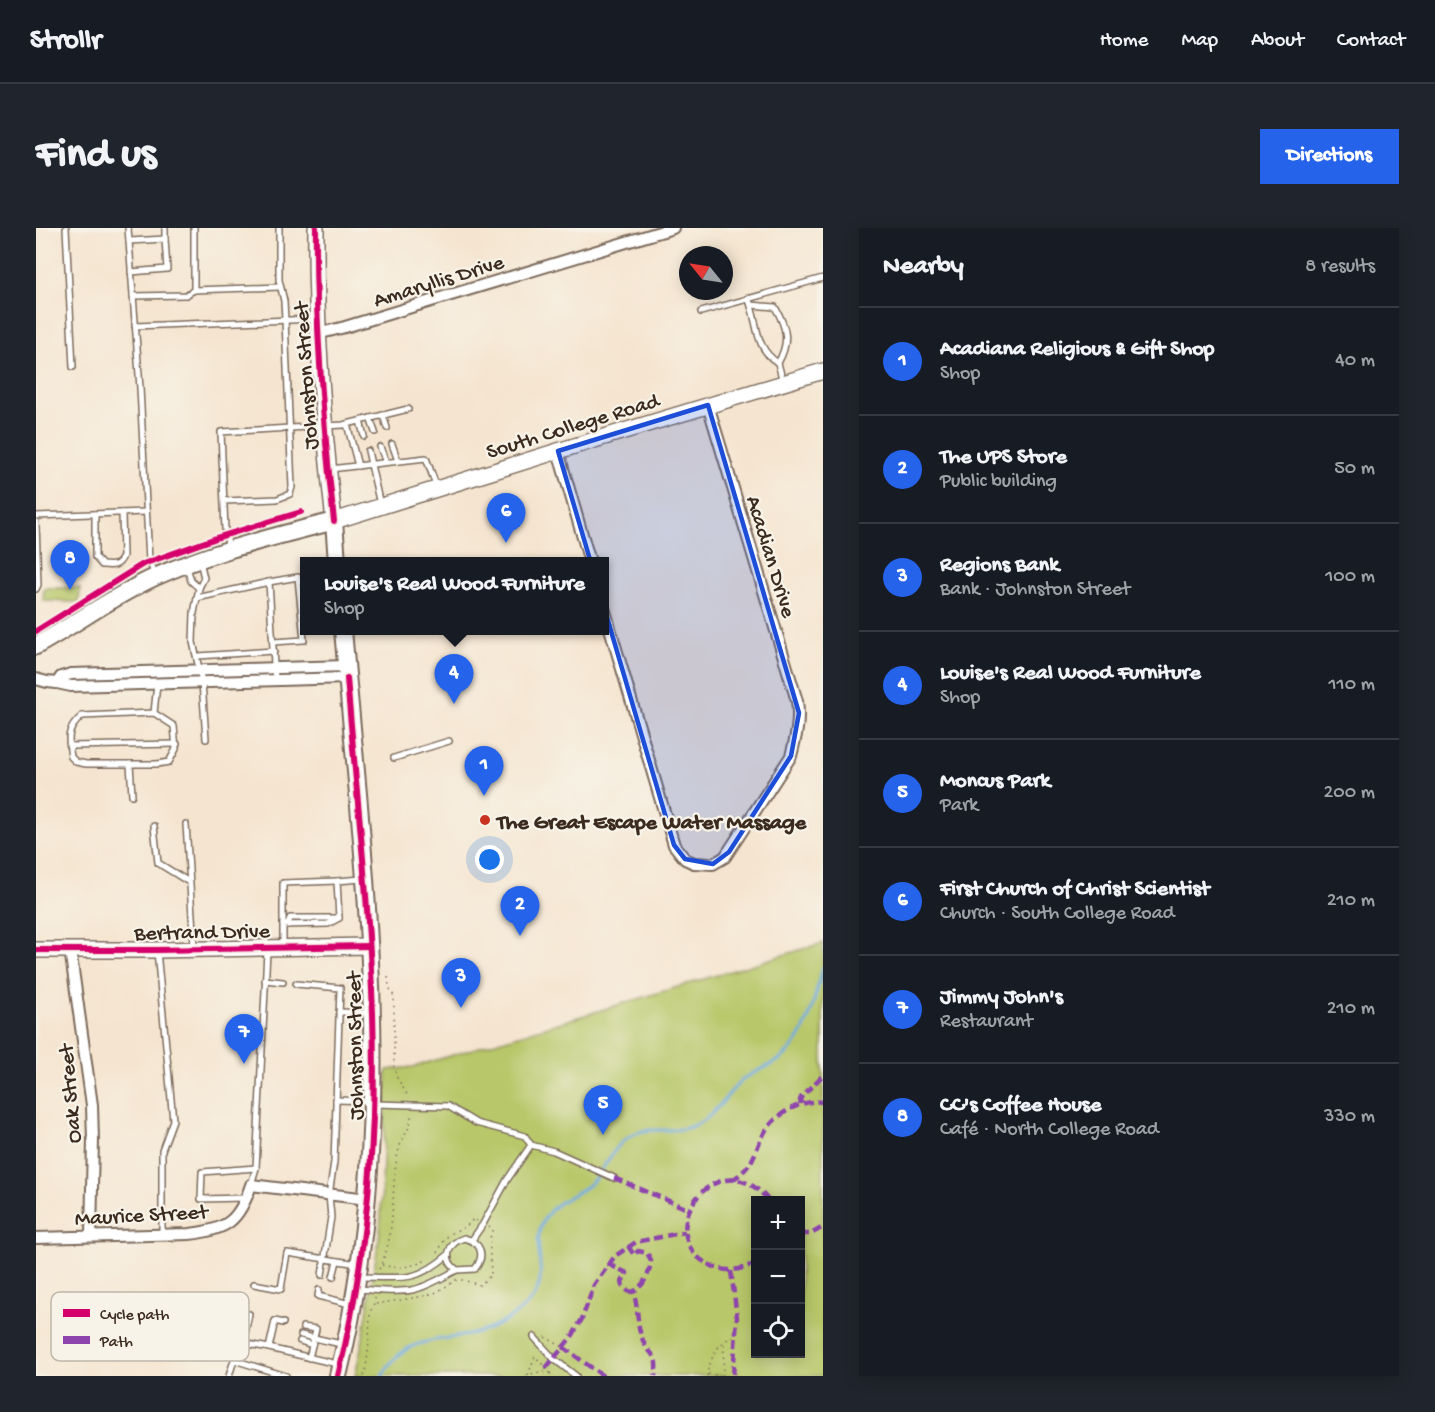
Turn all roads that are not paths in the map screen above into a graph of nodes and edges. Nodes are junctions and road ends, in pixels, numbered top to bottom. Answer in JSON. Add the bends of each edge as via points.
{"nodes":[{"id":1,"x":66,"y":228,"type":"edge"},
{"id":2,"x":128,"y":228,"type":"edge"},
{"id":3,"x":165,"y":228,"type":"edge"},
{"id":4,"x":194,"y":228,"type":"edge"},
{"id":5,"x":279,"y":228,"type":"edge"},
{"id":6,"x":316,"y":228,"type":"edge"},
{"id":7,"x":673,"y":228,"type":"edge"},
{"id":8,"x":165,"y":239,"type":"junction"},
{"id":9,"x":129,"y":241,"type":"junction"},
{"id":10,"x":131,"y":272,"type":"junction"},
{"id":11,"x":823,"y":278,"type":"edge"},
{"id":12,"x":280,"y":287,"type":"junction"},
{"id":13,"x":194,"y":290,"type":"junction"},
{"id":14,"x":133,"y":296,"type":"junction"},
{"id":15,"x":748,"y":298,"type":"junction"},
{"id":16,"x":751,"y":305,"type":"junction"},
{"id":17,"x":701,"y":312,"type":"dead end"},
{"id":18,"x":285,"y":320,"type":"junction"},
{"id":19,"x":135,"y":326,"type":"junction"},
{"id":20,"x":317,"y":327,"type":"junction"},
{"id":21,"x":778,"y":363,"type":"junction"},
{"id":22,"x":74,"y":367,"type":"dead end"},
{"id":23,"x":823,"y":371,"type":"edge"},
{"id":24,"x":783,"y":383,"type":"junction"},
{"id":25,"x":708,"y":405,"type":"junction"},
{"id":26,"x":408,"y":409,"type":"dead end"},
{"id":27,"x":383,"y":415,"type":"junction"},
{"id":28,"x":370,"y":418,"type":"junction"},
{"id":29,"x":360,"y":421,"type":"junction"},
{"id":30,"x":347,"y":424,"type":"junction"},
{"id":31,"x":324,"y":426,"type":"junction"},
{"id":32,"x":289,"y":427,"type":"junction"},
{"id":33,"x":387,"y":428,"type":"dead end"},
{"id":34,"x":375,"y":432,"type":"dead end"},
{"id":35,"x":364,"y":436,"type":"dead end"},
{"id":36,"x":392,"y":444,"type":"dead end"},
{"id":37,"x":380,"y":447,"type":"dead end"},
{"id":38,"x":368,"y":451,"type":"dead end"},
{"id":39,"x":558,"y":451,"type":"junction"},
{"id":40,"x":398,"y":461,"type":"junction"},
{"id":41,"x":386,"y":462,"type":"junction"},
{"id":42,"x":371,"y":464,"type":"junction"},
{"id":43,"x":358,"y":466,"type":"junction"},
{"id":44,"x":328,"y":469,"type":"junction"},
{"id":45,"x":437,"y":489,"type":"junction"},
{"id":46,"x":224,"y":501,"type":"junction"},
{"id":47,"x":381,"y":506,"type":"junction"},
{"id":48,"x":146,"y":512,"type":"junction"},
{"id":49,"x":122,"y":513,"type":"junction"},
{"id":50,"x":95,"y":514,"type":"junction"},
{"id":51,"x":36,"y":516,"type":"edge"},
{"id":52,"x":334,"y":521,"type":"junction"},
{"id":53,"x":36,"y":522,"type":"edge"},
{"id":54,"x":229,"y":550,"type":"junction"},
{"id":55,"x":337,"y":557,"type":"edge"},
{"id":56,"x":589,"y":557,"type":"edge"},
{"id":57,"x":193,"y":562,"type":"junction"},
{"id":58,"x":155,"y":577,"type":"junction"},
{"id":59,"x":269,"y":582,"type":"junction"},
{"id":60,"x":199,"y":588,"type":"junction"},
{"id":61,"x":36,"y":589,"type":"edge"},
{"id":62,"x":197,"y":598,"type":"junction"},
{"id":63,"x":300,"y":598,"type":"edge"},
{"id":64,"x":609,"y":625,"type":"edge"},
{"id":65,"x":304,"y":635,"type":"edge"},
{"id":66,"x":343,"y":635,"type":"edge"},
{"id":67,"x":273,"y":642,"type":"junction"},
{"id":68,"x":36,"y":646,"type":"edge"},
{"id":69,"x":274,"y":651,"type":"junction"},
{"id":70,"x":198,"y":656,"type":"junction"},
{"id":71,"x":275,"y":668,"type":"junction"},
{"id":72,"x":200,"y":669,"type":"junction"},
{"id":73,"x":156,"y":671,"type":"junction"},
{"id":74,"x":346,"y":672,"type":"junction"},
{"id":75,"x":36,"y":679,"type":"edge"},
{"id":76,"x":275,"y":681,"type":"junction"},
{"id":77,"x":202,"y":682,"type":"junction"},
{"id":78,"x":57,"y":683,"type":"junction"},
{"id":79,"x":157,"y":684,"type":"junction"},
{"id":80,"x":154,"y":713,"type":"junction"},
{"id":81,"x":206,"y":739,"type":"dead end"},
{"id":82,"x":448,"y":741,"type":"dead end"},
{"id":83,"x":177,"y":744,"type":"junction"},
{"id":84,"x":69,"y":746,"type":"junction"},
{"id":85,"x":394,"y":758,"type":"dead end"},
{"id":86,"x":130,"y":764,"type":"junction"},
{"id":87,"x":132,"y":795,"type":"dead end"},
{"id":88,"x":186,"y":824,"type":"dead end"},
{"id":89,"x":154,"y":826,"type":"dead end"},
{"id":90,"x":364,"y":879,"type":"junction"},
{"id":91,"x":337,"y":881,"type":"junction"},
{"id":92,"x":189,"y":882,"type":"junction"},
{"id":93,"x":286,"y":925,"type":"junction"},
{"id":94,"x":369,"y":946,"type":"junction"},
{"id":95,"x":267,"y":947,"type":"junction"},
{"id":96,"x":283,"y":947,"type":"junction"},
{"id":97,"x":194,"y":948,"type":"junction"},
{"id":98,"x":70,"y":949,"type":"junction"},
{"id":99,"x":36,"y":950,"type":"edge"},
{"id":100,"x":157,"y":950,"type":"junction"},
{"id":101,"x":265,"y":980,"type":"junction"},
{"id":102,"x":283,"y":982,"type":"dead end"},
{"id":103,"x":296,"y":984,"type":"dead end"},
{"id":104,"x":339,"y":1012,"type":"junction"},
{"id":105,"x":373,"y":1013,"type":"junction"},
{"id":106,"x":336,"y":1100,"type":"junction"},
{"id":107,"x":373,"y":1103,"type":"junction"},
{"id":108,"x":531,"y":1145,"type":"junction"},
{"id":109,"x":256,"y":1168,"type":"junction"},
{"id":110,"x":614,"y":1178,"type":"dead end"},
{"id":111,"x":251,"y":1185,"type":"junction"},
{"id":112,"x":329,"y":1195,"type":"junction"},
{"id":113,"x":246,"y":1198,"type":"junction"},
{"id":114,"x":368,"y":1199,"type":"junction"},
{"id":115,"x":162,"y":1234,"type":"junction"},
{"id":116,"x":91,"y":1236,"type":"junction"},
{"id":117,"x":36,"y":1238,"type":"edge"},
{"id":118,"x":472,"y":1240,"type":"junction"},
{"id":119,"x":448,"y":1255,"type":"junction"},
{"id":120,"x":323,"y":1259,"type":"junction"},
{"id":121,"x":337,"y":1261,"type":"junction"},
{"id":122,"x":457,"y":1270,"type":"junction"},
{"id":123,"x":322,"y":1275,"type":"dead end"},
{"id":124,"x":333,"y":1277,"type":"dead end"},
{"id":125,"x":254,"y":1284,"type":"dead end"},
{"id":126,"x":357,"y":1284,"type":"junction"},
{"id":127,"x":319,"y":1290,"type":"dead end"},
{"id":128,"x":330,"y":1292,"type":"dead end"},
{"id":129,"x":329,"y":1299,"type":"junction"},
{"id":130,"x":283,"y":1323,"type":"dead end"},
{"id":131,"x":303,"y":1327,"type":"dead end"},
{"id":132,"x":273,"y":1328,"type":"junction"},
{"id":133,"x":282,"y":1330,"type":"dead end"},
{"id":134,"x":272,"y":1335,"type":"junction"},
{"id":135,"x":280,"y":1337,"type":"dead end"},
{"id":136,"x":534,"y":1337,"type":"dead end"},
{"id":137,"x":314,"y":1338,"type":"junction"},
{"id":138,"x":249,"y":1344,"type":"edge"},
{"id":139,"x":312,"y":1345,"type":"junction"},
{"id":140,"x":345,"y":1345,"type":"junction"},
{"id":141,"x":269,"y":1348,"type":"junction"},
{"id":142,"x":309,"y":1358,"type":"junction"},
{"id":143,"x":234,"y":1361,"type":"edge"},
{"id":144,"x":237,"y":1361,"type":"edge"},
{"id":145,"x":340,"y":1370,"type":"edge"},
{"id":146,"x":229,"y":1376,"type":"edge"},
{"id":147,"x":286,"y":1376,"type":"edge"},
{"id":148,"x":576,"y":1376,"type":"edge"}],
"edges":[{"from":1,"to":22,"type":"lane"},
{"from":2,"to":9,"type":"lane"},
{"from":3,"to":8,"type":"lane"},
{"from":4,"to":13,"type":"lane"},
{"from":5,"to":12,"type":"lane"},
{"from":6,"to":20,"type":"main road","name":"Johnston Street"},
{"from":7,"to":20,"type":"street","name":"Amaryllis Drive","via":[[345,327]]},
{"from":8,"to":9,"type":"lane"},
{"from":8,"to":10,"type":"lane","via":[[167,269]]},
{"from":9,"to":10,"type":"lane"},
{"from":10,"to":14,"type":"lane"},
{"from":11,"to":15,"type":"lane"},
{"from":12,"to":13,"type":"lane"},
{"from":12,"to":18,"type":"lane"},
{"from":13,"to":14,"type":"lane","via":[[186,295]]},
{"from":14,"to":19,"type":"lane"},
{"from":15,"to":16,"type":"lane"},
{"from":15,"to":17,"type":"lane"},
{"from":16,"to":21,"type":"lane","via":[[766,356]]},
{"from":16,"to":21,"type":"lane","via":[[775,308],[781,318],[786,344]]},
{"from":18,"to":19,"type":"lane"},
{"from":18,"to":20,"type":"lane"},
{"from":18,"to":32,"type":"lane"},
{"from":19,"to":48,"type":"lane"},
{"from":20,"to":31,"type":"main road","name":"Johnston Street"},
{"from":21,"to":24,"type":"lane"},
{"from":23,"to":24,"type":"main road","name":"South College Road"},
{"from":24,"to":25,"type":"main road","name":"South College Road"},
{"from":25,"to":39,"type":"main road","name":"South College Road"},
{"from":25,"to":64,"type":"street","name":"Acadian Drive","via":[[799,713],[791,756],[729,852],[713,864],[694,863],[677,852]]},
{"from":26,"to":27,"type":"lane"},
{"from":27,"to":28,"type":"lane"},
{"from":27,"to":33,"type":"lane"},
{"from":28,"to":29,"type":"lane"},
{"from":28,"to":34,"type":"lane"},
{"from":29,"to":30,"type":"lane"},
{"from":29,"to":35,"type":"lane"},
{"from":30,"to":31,"type":"lane"},
{"from":30,"to":43,"type":"lane"},
{"from":31,"to":32,"type":"lane"},
{"from":31,"to":44,"type":"main road","name":"Johnston Street"},
{"from":32,"to":46,"type":"lane","via":[[290,494],[276,499]]},
{"from":32,"to":46,"type":"lane","via":[[222,432]]},
{"from":36,"to":40,"type":"lane"},
{"from":37,"to":41,"type":"lane"},
{"from":38,"to":42,"type":"lane"},
{"from":39,"to":45,"type":"main road","name":"South College Road"},
{"from":39,"to":56,"type":"street"},
{"from":40,"to":41,"type":"lane"},
{"from":40,"to":45,"type":"lane","via":[[426,458]]},
{"from":41,"to":42,"type":"lane"},
{"from":42,"to":43,"type":"lane"},
{"from":42,"to":47,"type":"lane"},
{"from":43,"to":44,"type":"lane"},
{"from":44,"to":52,"type":"main road","name":"Johnston Street"},
{"from":45,"to":47,"type":"main road","name":"South College Road"},
{"from":46,"to":54,"type":"lane"},
{"from":47,"to":52,"type":"main road","name":"South College Road"},
{"from":48,"to":49,"type":"lane"},
{"from":48,"to":58,"type":"lane","via":[[149,561]]},
{"from":49,"to":50,"type":"lane"},
{"from":49,"to":50,"type":"lane","via":[[123,556],[115,566],[102,565],[95,557]]},
{"from":50,"to":51,"type":"lane"},
{"from":52,"to":54,"type":"main road"},
{"from":52,"to":55,"type":"main road","name":"Johnston Street"},
{"from":53,"to":61,"type":"lane"},
{"from":54,"to":57,"type":"main road"},
{"from":57,"to":58,"type":"main road"},
{"from":57,"to":60,"type":"lane","via":[[191,581]]},
{"from":57,"to":60,"type":"lane","via":[[204,578]]},
{"from":58,"to":68,"type":"main road"},
{"from":59,"to":62,"type":"lane"},
{"from":59,"to":63,"type":"lane","via":[[298,577]]},
{"from":59,"to":67,"type":"lane"},
{"from":60,"to":62,"type":"lane"},
{"from":62,"to":70,"type":"lane","via":[[194,642]]},
{"from":65,"to":67,"type":"lane","via":[[304,640]]},
{"from":66,"to":74,"type":"main road","name":"Johnston Street"},
{"from":67,"to":69,"type":"lane"},
{"from":69,"to":70,"type":"lane"},
{"from":69,"to":71,"type":"lane"},
{"from":70,"to":72,"type":"lane"},
{"from":71,"to":72,"type":"street"},
{"from":71,"to":74,"type":"street"},
{"from":71,"to":76,"type":"lane"},
{"from":72,"to":73,"type":"street"},
{"from":72,"to":77,"type":"lane"},
{"from":73,"to":78,"type":"street","via":[[71,674],[61,676]]},
{"from":73,"to":79,"type":"street"},
{"from":74,"to":76,"type":"street"},
{"from":74,"to":90,"type":"main road","name":"Johnston Street"},
{"from":75,"to":78,"type":"street"},
{"from":76,"to":77,"type":"street"},
{"from":77,"to":79,"type":"street"},
{"from":77,"to":81,"type":"lane"},
{"from":78,"to":79,"type":"street"},
{"from":79,"to":80,"type":"lane"},
{"from":80,"to":83,"type":"lane","via":[[174,726]]},
{"from":80,"to":84,"type":"lane","via":[[82,716],[68,736]]},
{"from":82,"to":85,"type":"lane"},
{"from":83,"to":84,"type":"lane"},
{"from":83,"to":86,"type":"lane","via":[[169,762]]},
{"from":84,"to":86,"type":"lane","via":[[76,762]]},
{"from":86,"to":87,"type":"lane"},
{"from":88,"to":92,"type":"lane"},
{"from":89,"to":92,"type":"lane","via":[[159,863]]},
{"from":90,"to":91,"type":"lane"},
{"from":90,"to":94,"type":"main road","name":"Johnston Street"},
{"from":91,"to":93,"type":"lane","via":[[339,918],[328,924]]},
{"from":91,"to":93,"type":"lane","via":[[283,883]]},
{"from":92,"to":97,"type":"lane"},
{"from":93,"to":96,"type":"lane"},
{"from":94,"to":96,"type":"main road","name":"Bertrand Drive"},
{"from":94,"to":105,"type":"main road","name":"Johnston Street"},
{"from":95,"to":96,"type":"main road","name":"Bertrand Drive"},
{"from":95,"to":97,"type":"main road","name":"Bertrand Drive"},
{"from":95,"to":101,"type":"lane"},
{"from":97,"to":100,"type":"main road","name":"Bertrand Drive"},
{"from":98,"to":99,"type":"main road","name":"Bertrand Drive"},
{"from":98,"to":100,"type":"main road","name":"Bertrand Drive"},
{"from":98,"to":116,"type":"street","name":"Oak Street","via":[[92,1106]]},
{"from":100,"to":115,"type":"lane","via":[[173,1120],[162,1150]]},
{"from":101,"to":102,"type":"lane"},
{"from":101,"to":109,"type":"lane"},
{"from":103,"to":104,"type":"lane","via":[[340,988]]},
{"from":104,"to":105,"type":"lane"},
{"from":104,"to":106,"type":"lane"},
{"from":105,"to":107,"type":"main road","name":"Johnston Street"},
{"from":106,"to":107,"type":"lane"},
{"from":106,"to":112,"type":"lane"},
{"from":107,"to":108,"type":"lane","via":[[448,1106],[476,1123],[525,1136]]},
{"from":107,"to":114,"type":"main road","name":"Johnston Street"},
{"from":108,"to":110,"type":"lane"},
{"from":108,"to":118,"type":"lane"},
{"from":109,"to":111,"type":"lane"},
{"from":109,"to":113,"type":"lane","via":[[202,1172],[201,1199]]},
{"from":111,"to":112,"type":"street"},
{"from":111,"to":113,"type":"street","name":"Maurice Street"},
{"from":112,"to":114,"type":"street"},
{"from":112,"to":120,"type":"lane","via":[[331,1217]]},
{"from":113,"to":115,"type":"street","name":"Maurice Street","via":[[238,1214],[220,1228]]},
{"from":114,"to":126,"type":"main road","name":"Johnston Street"},
{"from":115,"to":116,"type":"street","name":"Maurice Street"},
{"from":116,"to":117,"type":"street","name":"Maurice Street"},
{"from":118,"to":119,"type":"lane","via":[[456,1241]]},
{"from":118,"to":122,"type":"lane","via":[[479,1245],[480,1262],[475,1269]]},
{"from":119,"to":122,"type":"lane"},
{"from":119,"to":126,"type":"lane","via":[[423,1274]]},
{"from":120,"to":121,"type":"lane"},
{"from":120,"to":123,"type":"lane"},
{"from":120,"to":125,"type":"lane","via":[[287,1254],[280,1289]]},
{"from":121,"to":124,"type":"lane"},
{"from":121,"to":126,"type":"lane"},
{"from":122,"to":126,"type":"lane","via":[[411,1290]]},
{"from":126,"to":129,"type":"lane"},
{"from":126,"to":140,"type":"main road","name":"Johnston Street"},
{"from":127,"to":129,"type":"lane","via":[[318,1296]]},
{"from":128,"to":129,"type":"lane"},
{"from":130,"to":132,"type":"lane","via":[[275,1321]]},
{"from":131,"to":137,"type":"lane","via":[[316,1329]]},
{"from":132,"to":133,"type":"lane"},
{"from":132,"to":134,"type":"lane"},
{"from":134,"to":135,"type":"lane"},
{"from":134,"to":141,"type":"lane"},
{"from":136,"to":148,"type":"lane"},
{"from":137,"to":139,"type":"lane"},
{"from":137,"to":139,"type":"lane","via":[[301,1338]]},
{"from":137,"to":140,"type":"lane"},
{"from":138,"to":141,"type":"lane"},
{"from":139,"to":142,"type":"lane"},
{"from":140,"to":145,"type":"main road","name":"Johnston Street"},
{"from":141,"to":142,"type":"lane"},
{"from":142,"to":145,"type":"lane"},
{"from":143,"to":146,"type":"lane"},
{"from":144,"to":147,"type":"lane"}]}
